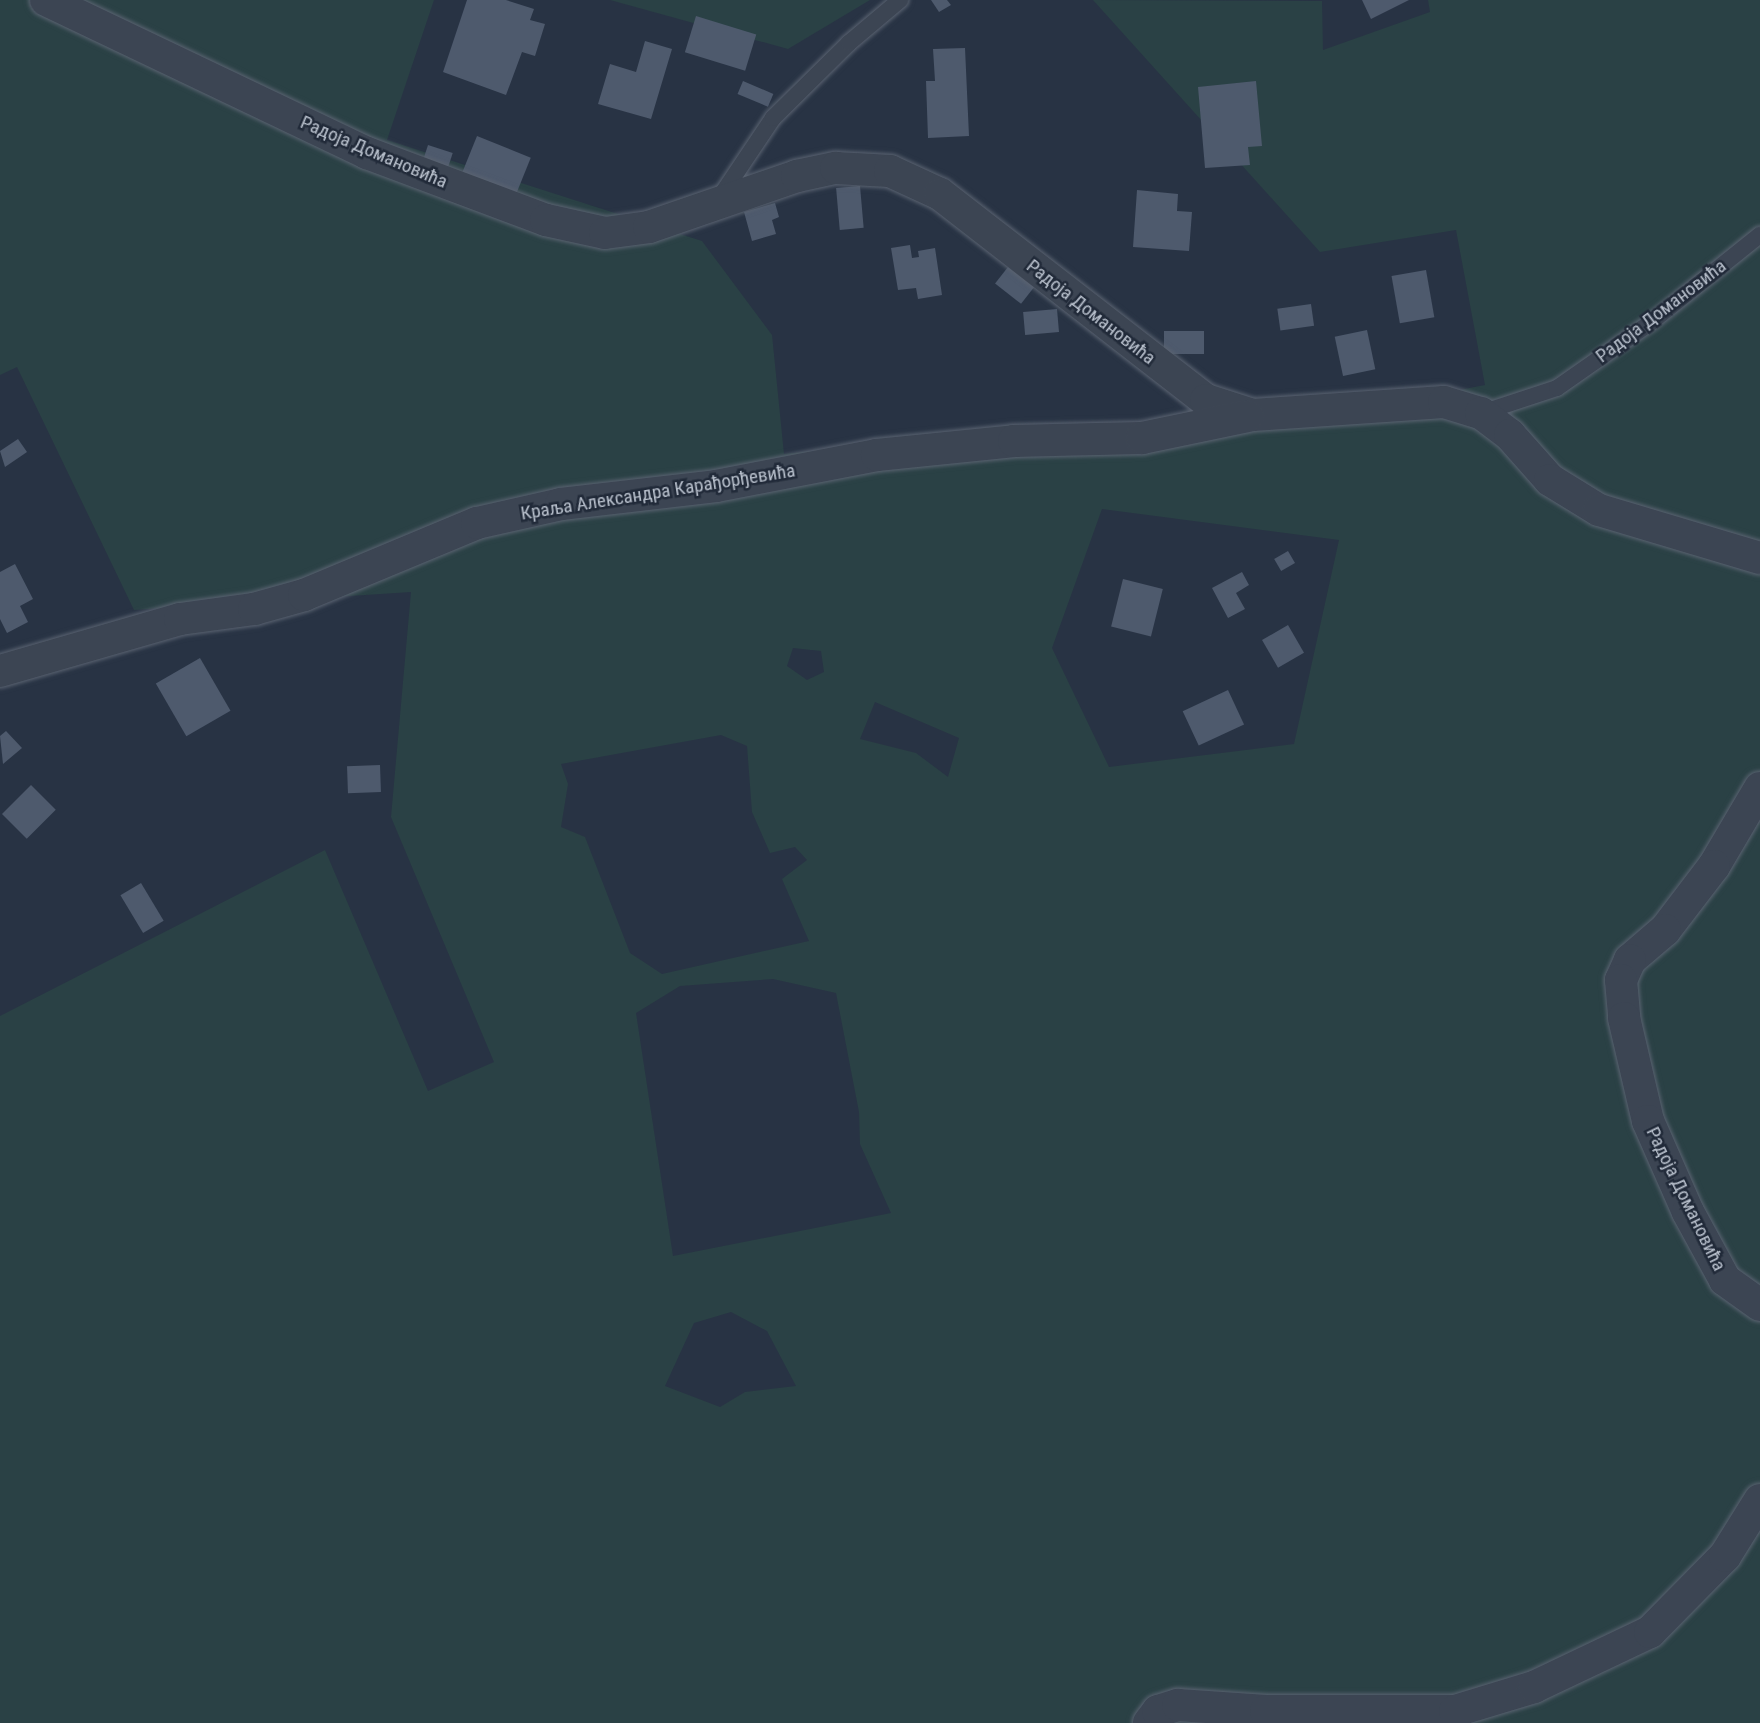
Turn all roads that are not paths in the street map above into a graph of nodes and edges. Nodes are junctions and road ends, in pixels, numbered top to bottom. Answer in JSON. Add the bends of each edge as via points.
{"nodes":[{"id":1,"x":46,"y":0,"type":"edge"},
{"id":2,"x":900,"y":0,"type":"edge"},
{"id":3,"x":717,"y":202,"type":"junction"},
{"id":4,"x":1760,"y":235,"type":"edge"},
{"id":5,"x":1481,"y":413,"type":"junction"},
{"id":6,"x":1252,"y":415,"type":"junction"},
{"id":7,"x":1760,"y":558,"type":"edge"},
{"id":8,"x":0,"y":671,"type":"edge"},
{"id":9,"x":1760,"y":788,"type":"edge"},
{"id":10,"x":1760,"y":1305,"type":"edge"},
{"id":11,"x":1760,"y":1500,"type":"edge"},
{"id":12,"x":1149,"y":1723,"type":"edge"}],
"edges":[{"from":1,"to":3,"type":"street","name":"Радоја Домановића","via":[[367,153],[546,220],[605,233],[649,227]]},
{"from":2,"to":3,"type":"lane","via":[[774,118]]},
{"from":3,"to":6,"type":"street","name":"Радоја Домановића","via":[[836,168],[890,171],[940,194],[1206,400]]},
{"from":4,"to":5,"type":"lane","name":"Радоја Домановића","via":[[1650,323],[1557,388]]},
{"from":5,"to":6,"type":"street","name":"Радоја Домановића","via":[[1444,402]]},
{"from":5,"to":7,"type":"street","name":"Радоја Домановића","via":[[1510,435],[1550,480],[1599,510]]},
{"from":6,"to":8,"type":"street","name":"Краља Александра Карађорђевића","via":[[1142,438],[1014,441],[877,454],[716,486],[561,504],[477,523],[304,595],[254,609],[180,619]]},
{"from":9,"to":10,"type":"street","name":"Радоја Домановића","via":[[1714,866],[1665,930],[1630,960],[1621,981],[1623,1018],[1647,1121],[1725,1280]]},
{"from":11,"to":12,"type":"street","via":[[1725,1556],[1650,1632],[1534,1686],[1455,1711],[1266,1711],[1178,1704],[1158,1711]]}]}
